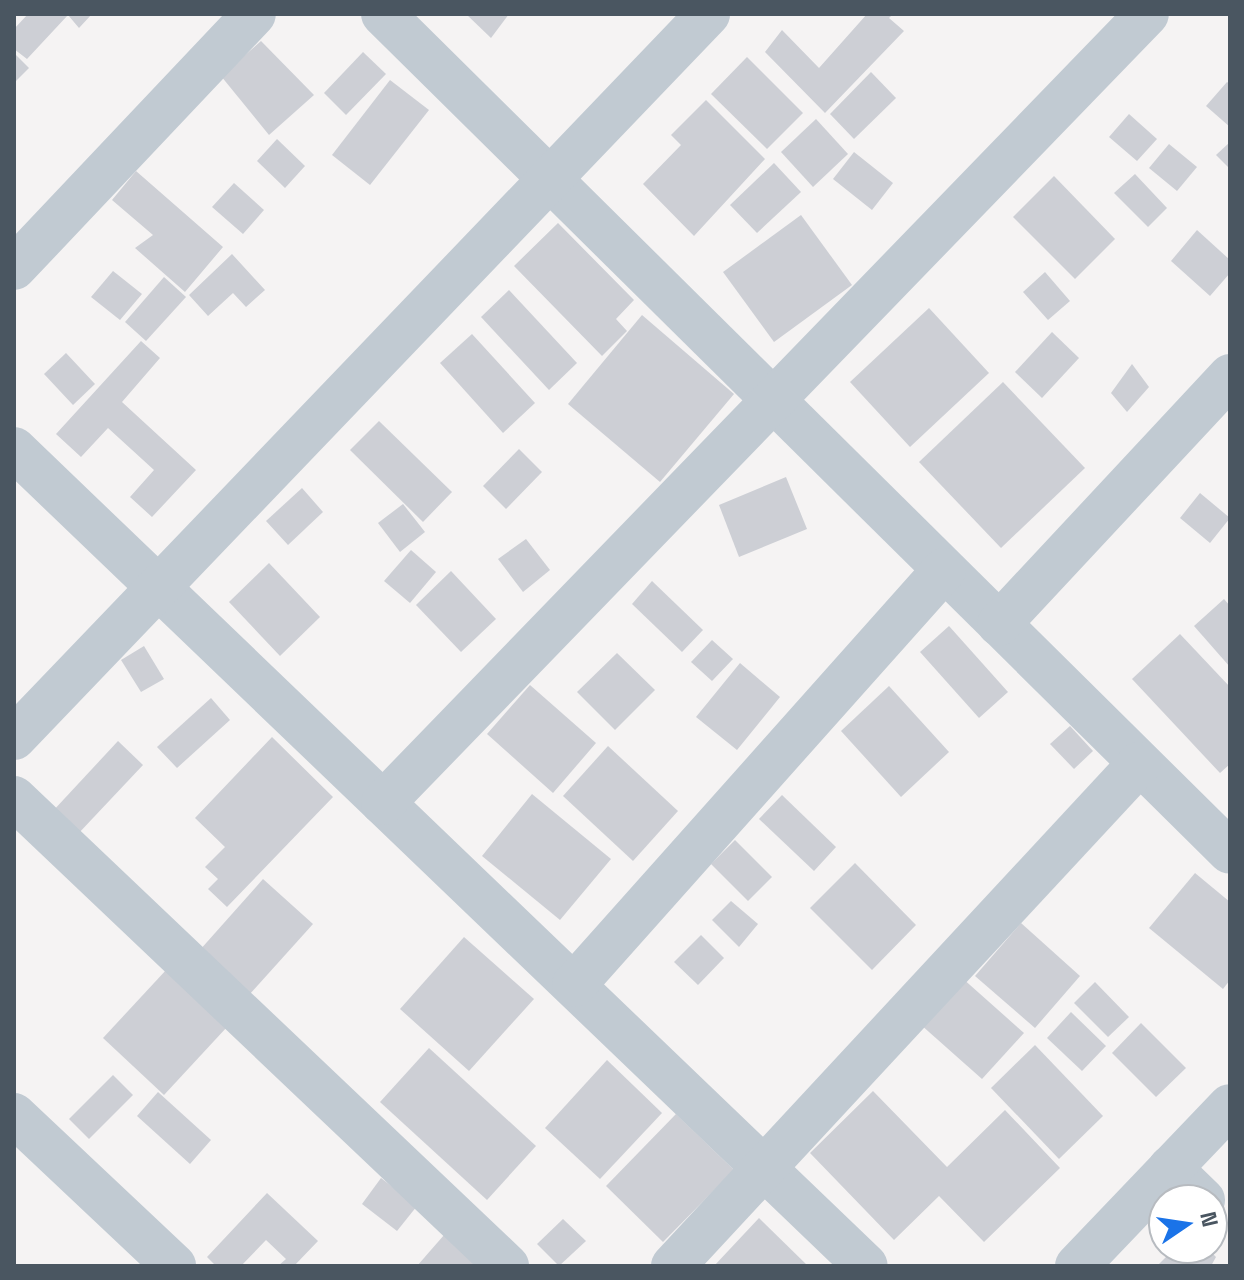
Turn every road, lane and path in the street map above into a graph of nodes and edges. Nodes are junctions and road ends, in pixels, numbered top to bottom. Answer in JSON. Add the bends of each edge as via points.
{"nodes":[{"id":1,"x":254,"y":14,"type":"edge"},
{"id":2,"x":383,"y":14,"type":"edge"},
{"id":3,"x":708,"y":14,"type":"edge"},
{"id":4,"x":1147,"y":14,"type":"edge"},
{"id":5,"x":550,"y":179,"type":"junction"},
{"id":6,"x":14,"y":268,"type":"edge"},
{"id":7,"x":1230,"y":376,"type":"edge"},
{"id":8,"x":773,"y":401,"type":"junction"},
{"id":9,"x":14,"y":449,"type":"edge"},
{"id":10,"x":944,"y":570,"type":"junction"},
{"id":11,"x":159,"y":586,"type":"junction"},
{"id":12,"x":999,"y":624,"type":"junction"},
{"id":13,"x":14,"y":738,"type":"edge"},
{"id":14,"x":1139,"y":764,"type":"junction"},
{"id":15,"x":14,"y":798,"type":"edge"},
{"id":16,"x":383,"y":803,"type":"junction"},
{"id":17,"x":1223,"y":830,"type":"edge"},
{"id":18,"x":574,"y":985,"type":"junction"},
{"id":19,"x":1230,"y":1106,"type":"edge"},
{"id":20,"x":14,"y":1115,"type":"edge"},
{"id":21,"x":764,"y":1168,"type":"junction"},
{"id":22,"x":1170,"y":1168,"type":"junction"},
{"id":23,"x":1186,"y":1184,"type":"edge"},
{"id":24,"x":174,"y":1266,"type":"edge"},
{"id":25,"x":507,"y":1266,"type":"edge"},
{"id":26,"x":673,"y":1266,"type":"edge"},
{"id":27,"x":866,"y":1266,"type":"edge"},
{"id":28,"x":1077,"y":1266,"type":"edge"}],
"edges":[{"from":1,"to":6,"type":"street"},
{"from":2,"to":5,"type":"street"},
{"from":3,"to":5,"type":"street"},
{"from":4,"to":8,"type":"street"},
{"from":5,"to":8,"type":"street"},
{"from":5,"to":11,"type":"street"},
{"from":7,"to":12,"type":"street"},
{"from":8,"to":10,"type":"street"},
{"from":8,"to":16,"type":"street"},
{"from":9,"to":11,"type":"street"},
{"from":10,"to":12,"type":"street"},
{"from":10,"to":18,"type":"street"},
{"from":11,"to":13,"type":"street"},
{"from":11,"to":16,"type":"street"},
{"from":12,"to":14,"type":"street"},
{"from":14,"to":17,"type":"street"},
{"from":14,"to":21,"type":"street"},
{"from":15,"to":25,"type":"street"},
{"from":16,"to":18,"type":"street"},
{"from":18,"to":21,"type":"street"},
{"from":19,"to":22,"type":"street"},
{"from":20,"to":24,"type":"street"},
{"from":21,"to":26,"type":"street"},
{"from":21,"to":27,"type":"street"},
{"from":22,"to":23,"type":"street"},
{"from":22,"to":28,"type":"street"}]}
